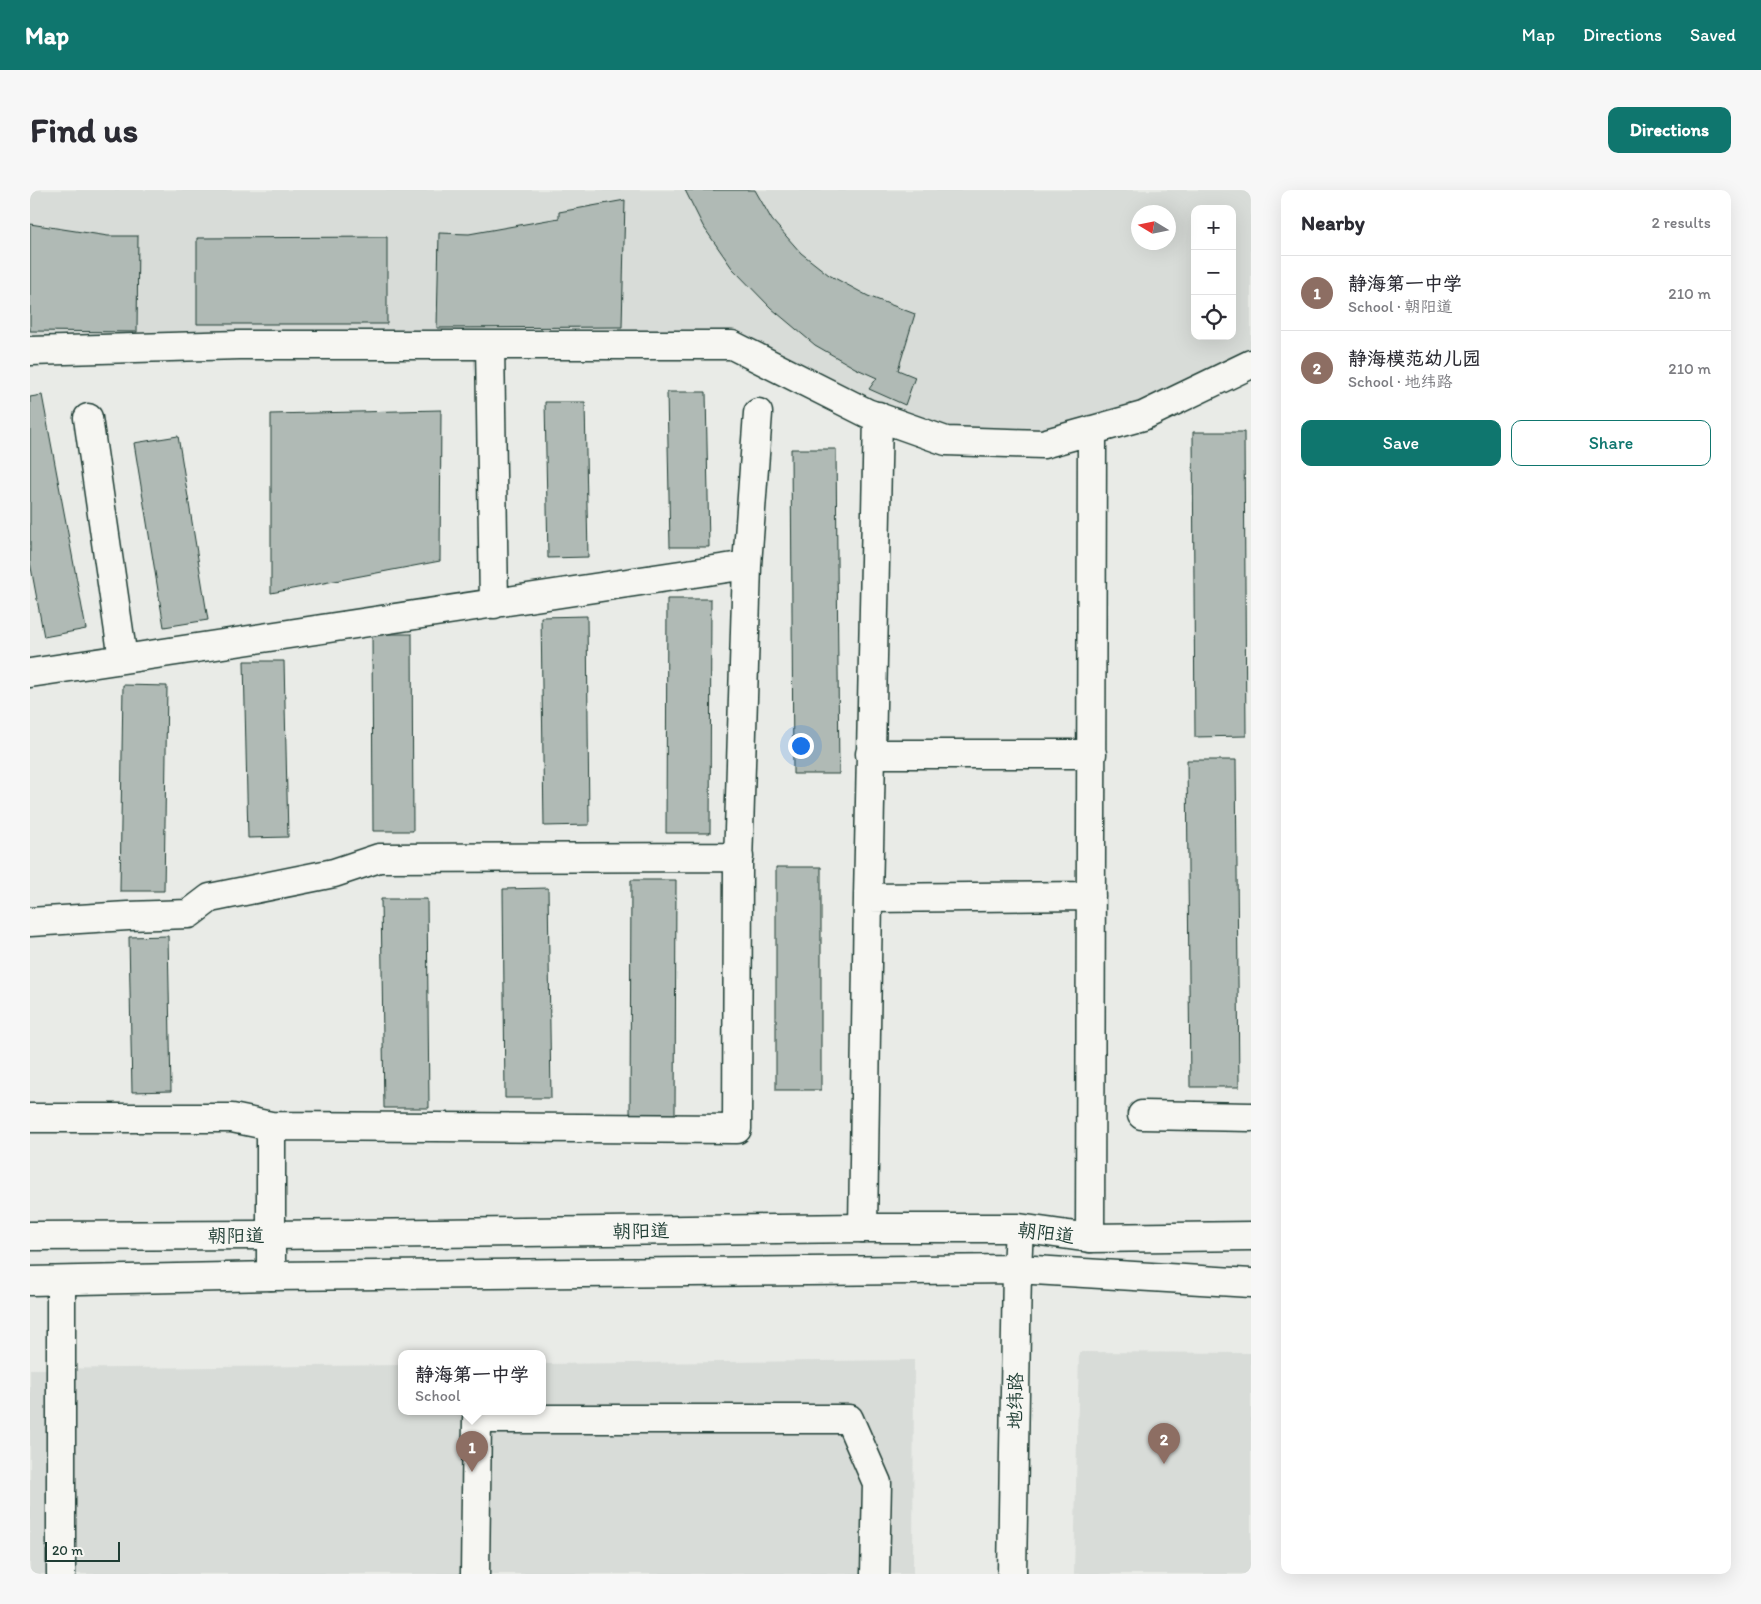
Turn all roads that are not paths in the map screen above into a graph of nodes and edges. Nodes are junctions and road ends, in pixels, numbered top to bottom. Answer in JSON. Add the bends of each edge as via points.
{"nodes":[{"id":1,"x":490,"y":345,"type":"junction"},
{"id":2,"x":30,"y":350,"type":"edge"},
{"id":3,"x":1251,"y":364,"type":"edge"},
{"id":4,"x":758,"y":413,"type":"dead end"},
{"id":5,"x":878,"y":416,"type":"junction"},
{"id":6,"x":88,"y":418,"type":"dead end"},
{"id":7,"x":1092,"y":430,"type":"junction"},
{"id":8,"x":747,"y":565,"type":"junction"},
{"id":9,"x":494,"y":604,"type":"junction"},
{"id":10,"x":124,"y":659,"type":"junction"},
{"id":11,"x":30,"y":673,"type":"edge"},
{"id":12,"x":870,"y":754,"type":"junction"},
{"id":13,"x":1092,"y":754,"type":"junction"},
{"id":14,"x":738,"y":857,"type":"junction"},
{"id":15,"x":1091,"y":896,"type":"junction"},
{"id":16,"x":868,"y":898,"type":"junction"},
{"id":17,"x":30,"y":922,"type":"edge"},
{"id":18,"x":1142,"y":1115,"type":"dead end"},
{"id":19,"x":1251,"y":1117,"type":"edge"},
{"id":20,"x":30,"y":1118,"type":"edge"},
{"id":21,"x":271,"y":1126,"type":"junction"},
{"id":22,"x":863,"y":1228,"type":"junction"},
{"id":23,"x":1019,"y":1228,"type":"junction"},
{"id":24,"x":272,"y":1235,"type":"junction"},
{"id":25,"x":30,"y":1236,"type":"edge"},
{"id":26,"x":1251,"y":1236,"type":"edge"},
{"id":27,"x":1090,"y":1238,"type":"junction"},
{"id":28,"x":1017,"y":1269,"type":"junction"},
{"id":29,"x":272,"y":1276,"type":"junction"},
{"id":30,"x":30,"y":1281,"type":"edge"},
{"id":31,"x":61,"y":1281,"type":"junction"},
{"id":32,"x":1251,"y":1283,"type":"edge"},
{"id":33,"x":61,"y":1574,"type":"edge"},
{"id":34,"x":475,"y":1574,"type":"edge"},
{"id":35,"x":875,"y":1574,"type":"edge"},
{"id":36,"x":1012,"y":1574,"type":"edge"}],
"edges":[{"from":1,"to":2,"type":"street","via":[[240,345]]},
{"from":1,"to":5,"type":"street","via":[[732,345]]},
{"from":1,"to":9,"type":"street"},
{"from":3,"to":7,"type":"street","via":[[1143,416]]},
{"from":4,"to":8,"type":"street"},
{"from":5,"to":7,"type":"street","via":[[946,441],[1043,444]]},
{"from":5,"to":12,"type":"street"},
{"from":6,"to":10,"type":"street"},
{"from":7,"to":13,"type":"street"},
{"from":8,"to":9,"type":"street"},
{"from":8,"to":14,"type":"street"},
{"from":9,"to":10,"type":"street"},
{"from":10,"to":11,"type":"street"},
{"from":12,"to":13,"type":"street"},
{"from":12,"to":16,"type":"street"},
{"from":13,"to":15,"type":"street"},
{"from":14,"to":17,"type":"street","via":[[379,858],[334,873],[210,898],[189,914]]},
{"from":14,"to":21,"type":"street","via":[[737,1129]]},
{"from":15,"to":16,"type":"street"},
{"from":15,"to":27,"type":"street"},
{"from":16,"to":22,"type":"street"},
{"from":18,"to":19,"type":"street"},
{"from":20,"to":21,"type":"street","via":[[232,1118]]},
{"from":21,"to":24,"type":"street"},
{"from":22,"to":23,"type":"street","name":"朝阳道"},
{"from":22,"to":24,"type":"street","name":"朝阳道"},
{"from":23,"to":27,"type":"street","name":"朝阳道"},
{"from":23,"to":28,"type":"street","name":"地纬路"},
{"from":24,"to":25,"type":"street","name":"朝阳道"},
{"from":24,"to":29,"type":"street"},
{"from":26,"to":27,"type":"street","name":"朝阳道"},
{"from":28,"to":29,"type":"street","name":"朝阳道"},
{"from":28,"to":32,"type":"street","name":"朝阳道"},
{"from":28,"to":36,"type":"street","name":"地纬路"},
{"from":29,"to":31,"type":"street","name":"朝阳道"},
{"from":30,"to":31,"type":"street","name":"朝阳道"},
{"from":31,"to":33,"type":"street"},
{"from":34,"to":35,"type":"street","via":[[477,1419],[849,1419],[877,1483]]}]}
